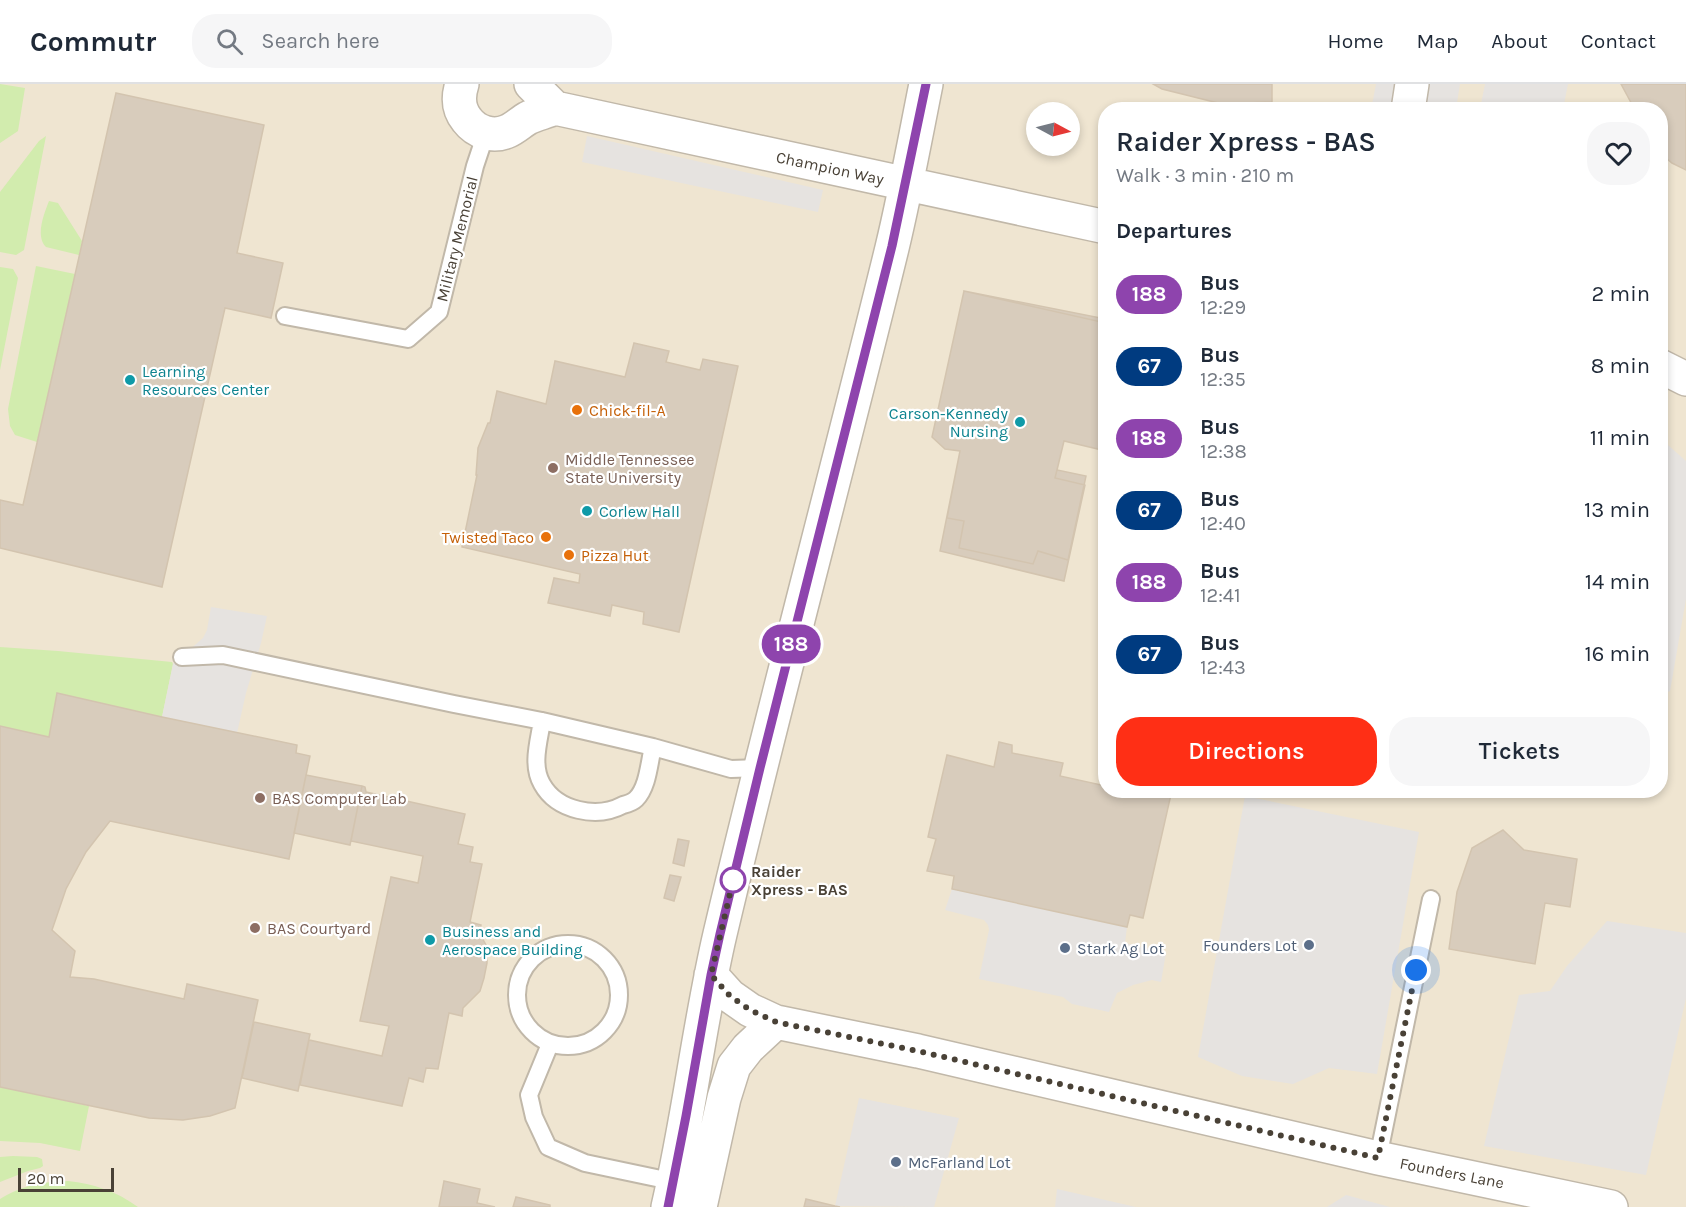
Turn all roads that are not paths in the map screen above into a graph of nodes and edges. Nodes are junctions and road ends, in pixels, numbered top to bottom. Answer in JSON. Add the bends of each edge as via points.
{"nodes":[{"id":1,"x":462,"y":84,"type":"edge"},
{"id":2,"x":531,"y":84,"type":"edge"},
{"id":3,"x":926,"y":84,"type":"edge"},
{"id":4,"x":1413,"y":84,"type":"edge"},
{"id":5,"x":1410,"y":102,"type":"edge"},
{"id":6,"x":555,"y":108,"type":"junction"},
{"id":7,"x":486,"y":133,"type":"junction"},
{"id":8,"x":906,"y":185,"type":"junction"},
{"id":9,"x":1098,"y":225,"type":"edge"},
{"id":10,"x":285,"y":316,"type":"dead end"},
{"id":11,"x":1668,"y":370,"type":"edge"},
{"id":12,"x":1686,"y":379,"type":"edge"},
{"id":13,"x":182,"y":657,"type":"dead end"},
{"id":14,"x":542,"y":721,"type":"junction"},
{"id":15,"x":653,"y":747,"type":"junction"},
{"id":16,"x":760,"y":768,"type":"junction"},
{"id":17,"x":1431,"y":899,"type":"dead end"},
{"id":18,"x":711,"y":975,"type":"junction"},
{"id":19,"x":776,"y":1022,"type":"junction"},
{"id":20,"x":550,"y":1044,"type":"junction"},
{"id":21,"x":1378,"y":1158,"type":"junction"},
{"id":22,"x":687,"y":1196,"type":"edge"},
{"id":23,"x":1611,"y":1207,"type":"edge"}],
"edges":[{"from":1,"to":7,"type":"street","via":[[460,106],[465,118]]},
{"from":2,"to":6,"type":"street"},
{"from":3,"to":8,"type":"street"},
{"from":4,"to":5,"type":"street"},
{"from":6,"to":7,"type":"street","via":[[508,131]]},
{"from":6,"to":8,"type":"street","name":"Champion Way"},
{"from":7,"to":10,"type":"lane","name":"Military Memorial","via":[[439,312],[408,339]]},
{"from":8,"to":9,"type":"street","name":"Champion Way"},
{"from":8,"to":16,"type":"street"},
{"from":11,"to":12,"type":"street"},
{"from":13,"to":14,"type":"lane","via":[[223,655]]},
{"from":14,"to":15,"type":"lane"},
{"from":14,"to":15,"type":"lane","via":[[536,763],[542,784],[559,802],[580,811],[604,812],[635,799],[644,785]]},
{"from":15,"to":16,"type":"lane","via":[[731,769]]},
{"from":16,"to":18,"type":"street"},
{"from":17,"to":21,"type":"lane"},
{"from":18,"to":19,"type":"street","name":"Founders Lane","via":[[730,996]]},
{"from":18,"to":22,"type":"street"},
{"from":19,"to":21,"type":"street","name":"Founders Lane"},
{"from":19,"to":22,"type":"street","via":[[734,1066]]},
{"from":20,"to":20,"type":"lane","via":[[584,1045],[599,1037],[618,1009],[616,975],[594,950],[578,944],[561,943],[544,949],[521,973],[516,989],[517,1007],[524,1022],[535,1036]]},
{"from":20,"to":22,"type":"lane","via":[[529,1095],[548,1147]]},
{"from":21,"to":23,"type":"street","name":"Founders Lane"}]}
